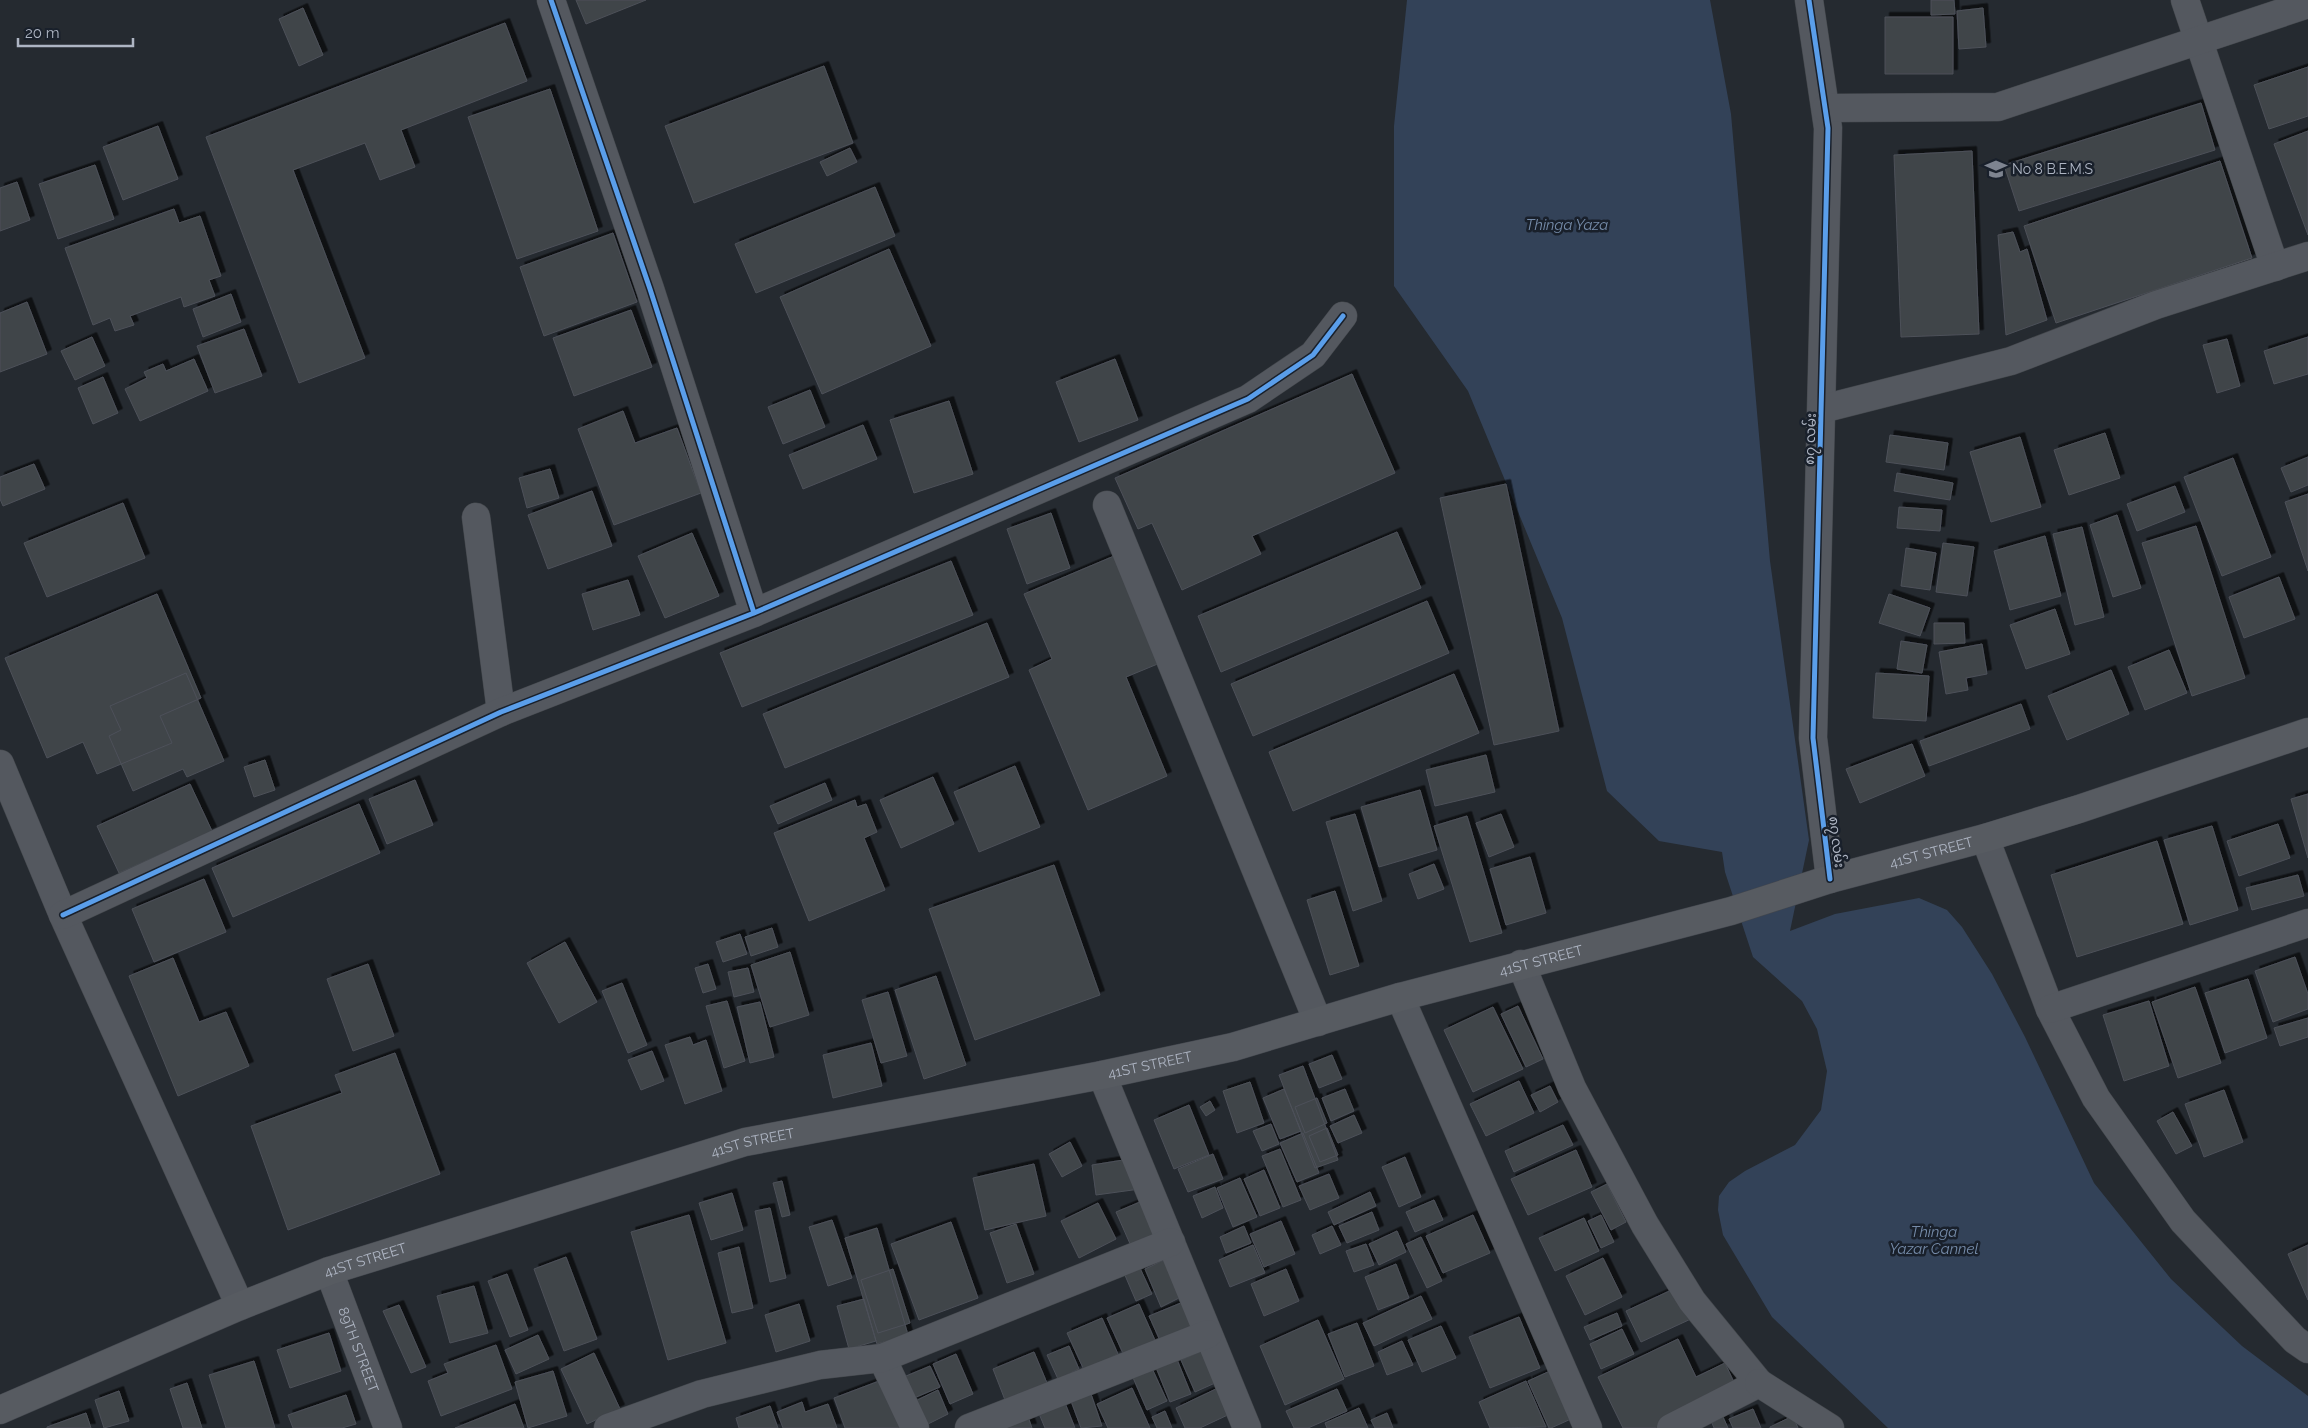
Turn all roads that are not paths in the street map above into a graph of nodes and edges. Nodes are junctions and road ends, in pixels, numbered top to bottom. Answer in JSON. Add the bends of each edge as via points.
{"nodes":[{"id":1,"x":551,"y":0,"type":"edge"},
{"id":2,"x":1809,"y":0,"type":"edge"},
{"id":3,"x":2185,"y":0,"type":"edge"},
{"id":4,"x":2308,"y":4,"type":"edge"},
{"id":5,"x":2198,"y":41,"type":"junction"},
{"id":6,"x":1826,"y":108,"type":"junction"},
{"id":7,"x":2308,"y":256,"type":"edge"},
{"id":8,"x":2275,"y":267,"type":"junction"},
{"id":9,"x":1343,"y":316,"type":"dead end"},
{"id":10,"x":1822,"y":409,"type":"junction"},
{"id":11,"x":1107,"y":505,"type":"dead end"},
{"id":12,"x":476,"y":517,"type":"dead end"},
{"id":13,"x":754,"y":613,"type":"junction"},
{"id":14,"x":502,"y":712,"type":"junction"},
{"id":15,"x":2308,"y":732,"type":"edge"},
{"id":16,"x":0,"y":764,"type":"edge"},
{"id":17,"x":1985,"y":838,"type":"junction"},
{"id":18,"x":1826,"y":880,"type":"junction"},
{"id":19,"x":63,"y":915,"type":"junction"},
{"id":20,"x":2308,"y":923,"type":"edge"},
{"id":21,"x":1521,"y":964,"type":"junction"},
{"id":22,"x":1400,"y":997,"type":"junction"},
{"id":23,"x":2050,"y":1009,"type":"junction"},
{"id":24,"x":1318,"y":1022,"type":"junction"},
{"id":25,"x":1102,"y":1075,"type":"junction"},
{"id":26,"x":1171,"y":1242,"type":"junction"},
{"id":27,"x":329,"y":1271,"type":"junction"},
{"id":28,"x":240,"y":1306,"type":"junction"},
{"id":29,"x":1208,"y":1334,"type":"junction"},
{"id":30,"x":2308,"y":1350,"type":"edge"},
{"id":31,"x":882,"y":1358,"type":"junction"},
{"id":32,"x":1759,"y":1383,"type":"junction"},
{"id":33,"x":0,"y":1410,"type":"edge"},
{"id":34,"x":1238,"y":1425,"type":"edge"},
{"id":35,"x":388,"y":1428,"type":"edge"},
{"id":36,"x":608,"y":1428,"type":"edge"},
{"id":37,"x":915,"y":1428,"type":"edge"},
{"id":38,"x":969,"y":1428,"type":"edge"},
{"id":39,"x":1588,"y":1428,"type":"edge"},
{"id":40,"x":1671,"y":1428,"type":"edge"},
{"id":41,"x":1830,"y":1428,"type":"edge"}],
"edges":[{"from":1,"to":13,"type":"street","via":[[650,289]]},
{"from":2,"to":6,"type":"street","name":"၈၇ လမ်း"},
{"from":3,"to":5,"type":"street"},
{"from":4,"to":5,"type":"street"},
{"from":5,"to":6,"type":"street","via":[[1998,107]]},
{"from":5,"to":8,"type":"street"},
{"from":6,"to":10,"type":"street","name":"၈၇ လမ်း"},
{"from":7,"to":8,"type":"street"},
{"from":8,"to":10,"type":"street","via":[[2156,305],[2011,361]]},
{"from":9,"to":13,"type":"street","via":[[1313,355],[1248,399]]},
{"from":10,"to":18,"type":"street","name":"၈၇ လမ်း","via":[[1813,738]]},
{"from":11,"to":24,"type":"street"},
{"from":12,"to":14,"type":"street"},
{"from":13,"to":14,"type":"street"},
{"from":14,"to":19,"type":"street"},
{"from":15,"to":17,"type":"main road","name":"41ST STREET","via":[[2079,810]]},
{"from":16,"to":19,"type":"street"},
{"from":17,"to":18,"type":"main road","name":"41ST STREET"},
{"from":17,"to":23,"type":"street"},
{"from":18,"to":21,"type":"main road","name":"41ST STREET","via":[[1730,911]]},
{"from":19,"to":28,"type":"street"},
{"from":20,"to":23,"type":"street"},
{"from":21,"to":22,"type":"main road","name":"41ST STREET"},
{"from":21,"to":32,"type":"street","via":[[1572,1088],[1645,1225],[1692,1301]]},
{"from":22,"to":24,"type":"main road","name":"41ST STREET"},
{"from":22,"to":39,"type":"street"},
{"from":23,"to":30,"type":"street","via":[[2096,1098],[2183,1221]]},
{"from":24,"to":25,"type":"main road","name":"41ST STREET","via":[[1233,1047]]},
{"from":25,"to":26,"type":"street"},
{"from":25,"to":27,"type":"main road","name":"41ST STREET","via":[[744,1142]]},
{"from":26,"to":29,"type":"street"},
{"from":26,"to":31,"type":"street"},
{"from":27,"to":28,"type":"main road","name":"41ST STREET"},
{"from":27,"to":35,"type":"street","name":"89TH STREET"},
{"from":28,"to":33,"type":"main road","name":"41ST STREET"},
{"from":29,"to":34,"type":"street"},
{"from":29,"to":38,"type":"street"},
{"from":31,"to":36,"type":"street","via":[[820,1365],[702,1394]]},
{"from":31,"to":37,"type":"street"},
{"from":32,"to":40,"type":"street"},
{"from":32,"to":41,"type":"street"}]}
